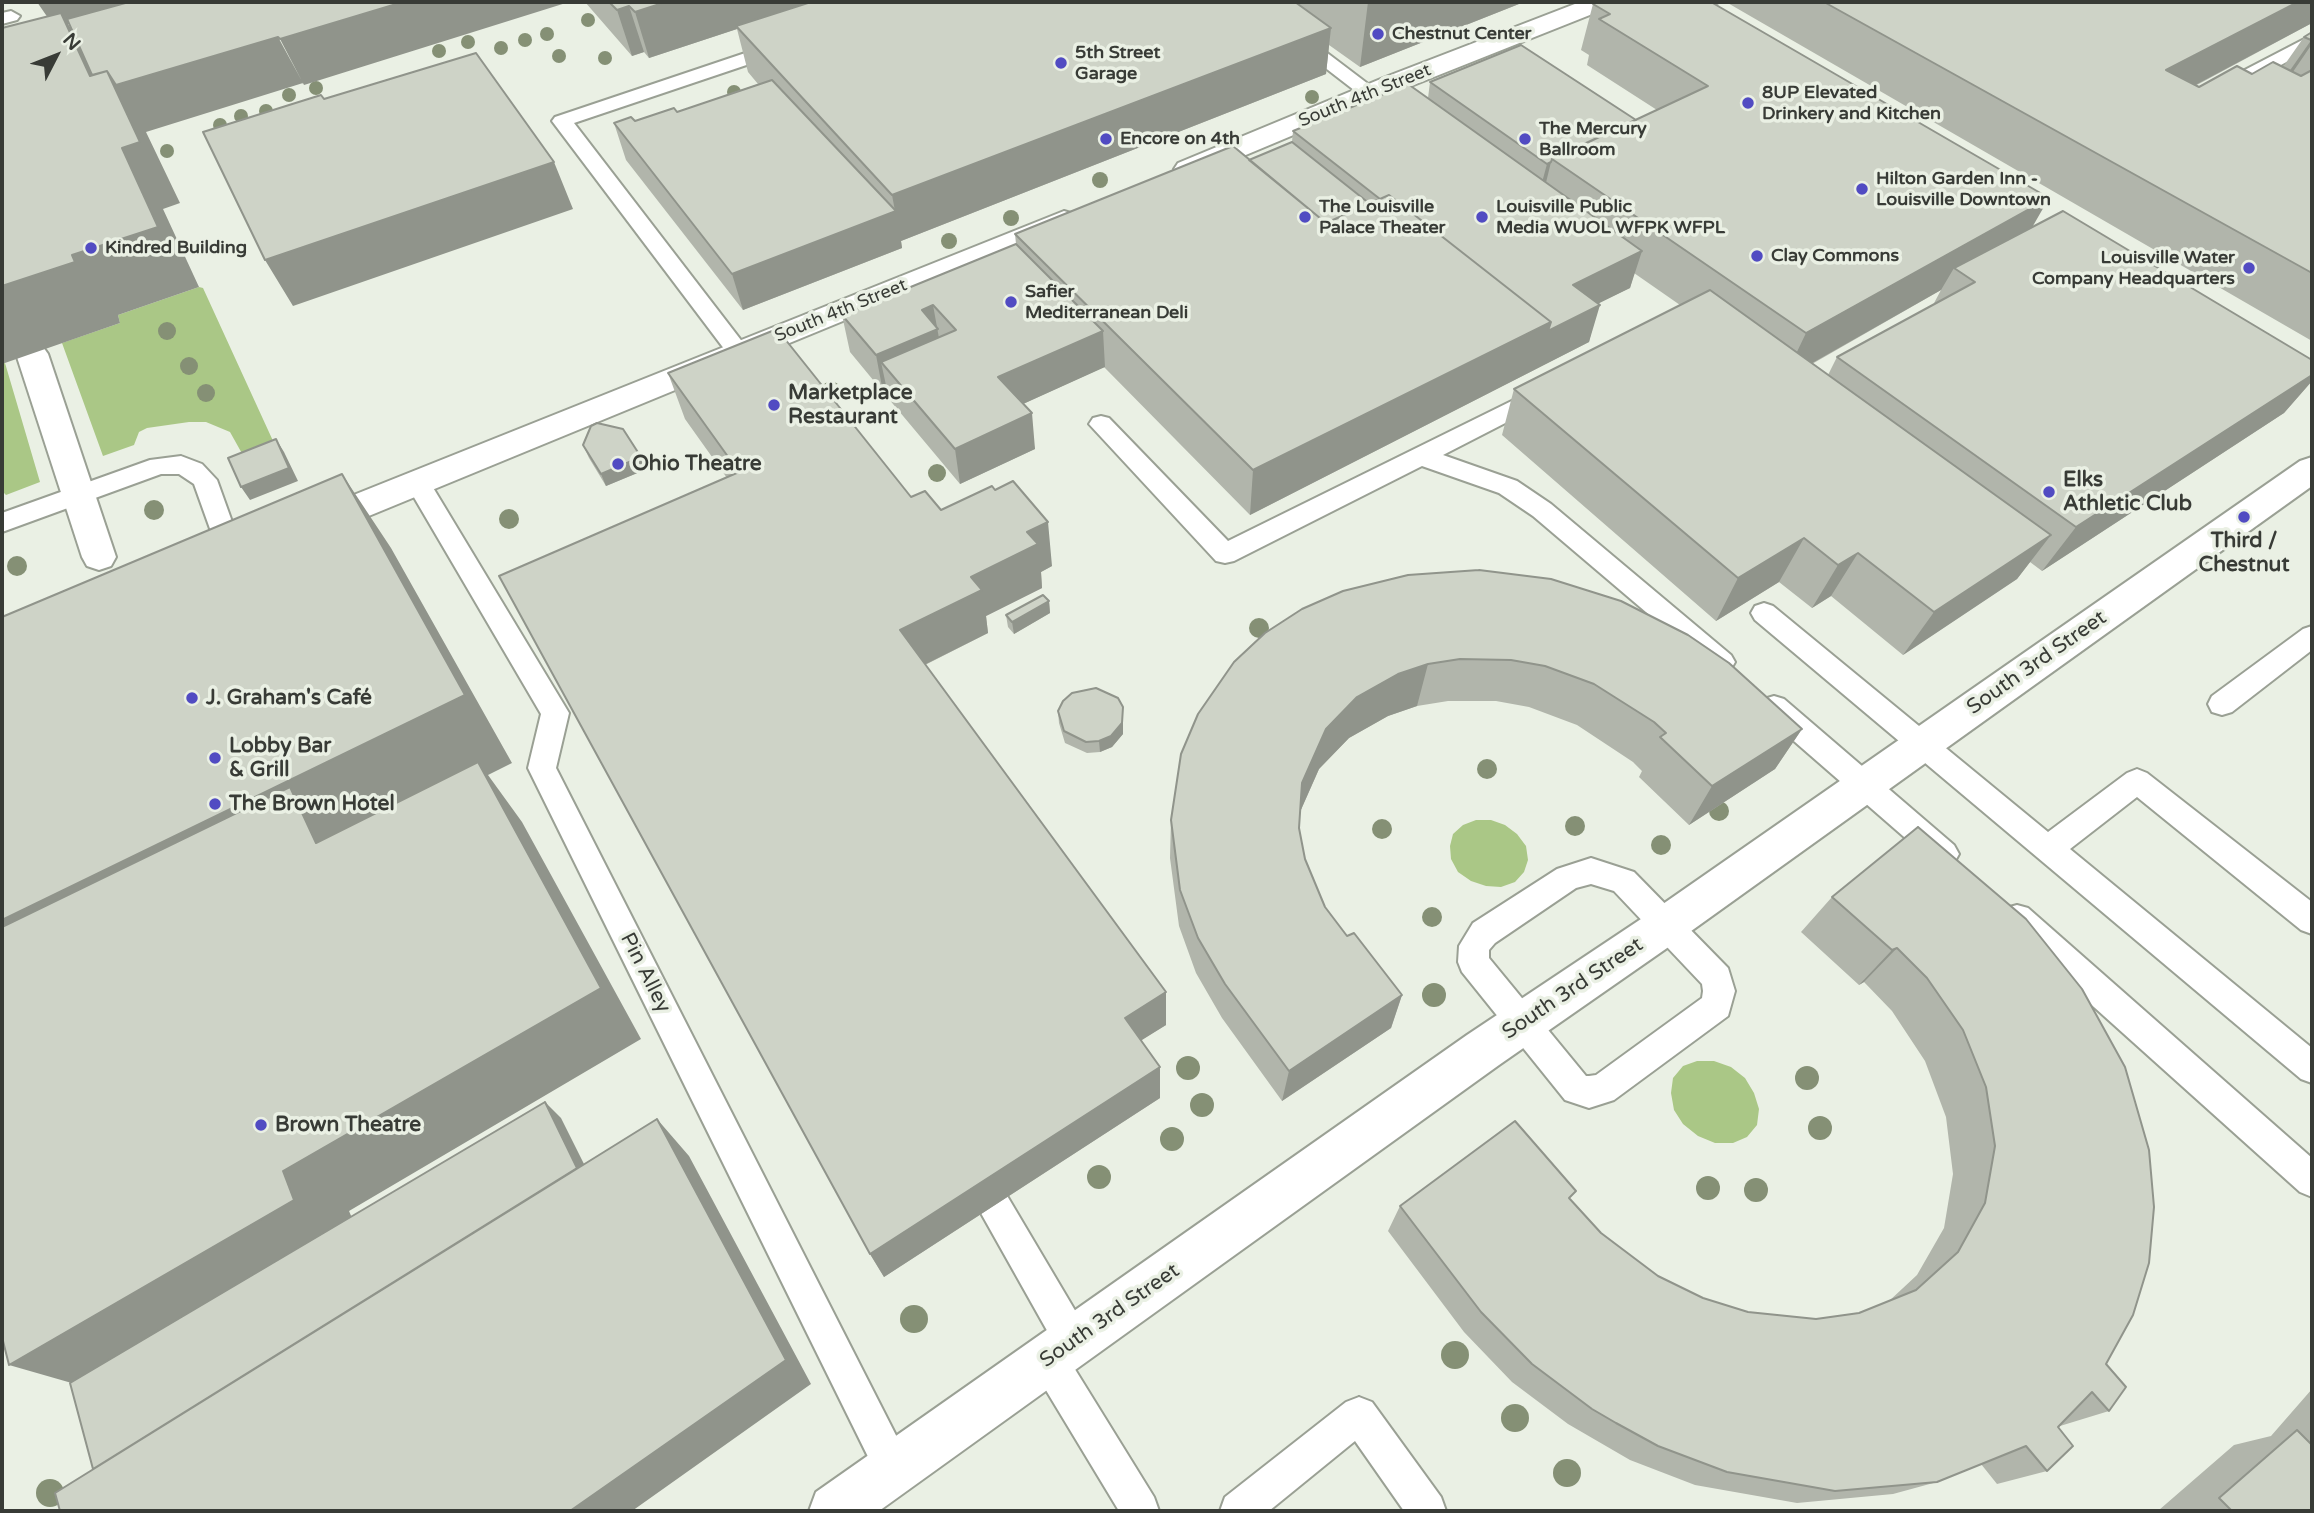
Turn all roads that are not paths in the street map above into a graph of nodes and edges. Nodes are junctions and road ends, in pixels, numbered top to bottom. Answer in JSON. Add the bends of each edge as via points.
{"nodes":[{"id":1,"x":1249,"y":2,"type":"edge"},
{"id":2,"x":1601,"y":2,"type":"edge"},
{"id":3,"x":798,"y":41,"type":"edge"},
{"id":4,"x":2312,"y":41,"type":"edge"},
{"id":5,"x":1370,"y":93,"type":"junction"},
{"id":6,"x":2207,"y":97,"type":"edge"},
{"id":7,"x":1165,"y":178,"type":"edge"},
{"id":8,"x":1088,"y":210,"type":"edge"},
{"id":9,"x":739,"y":353,"type":"junction"},
{"id":10,"x":32,"y":354,"type":"dead end"},
{"id":11,"x":1566,"y":381,"type":"edge"},
{"id":12,"x":1101,"y":424,"type":"dead end"},
{"id":13,"x":1421,"y":456,"type":"junction"},
{"id":14,"x":2312,"y":469,"type":"edge"},
{"id":15,"x":417,"y":482,"type":"junction"},
{"id":16,"x":79,"y":495,"type":"junction"},
{"id":17,"x":2,"y":523,"type":"edge"},
{"id":18,"x":244,"y":553,"type":"joint"},
{"id":19,"x":100,"y":557,"type":"dead end"},
{"id":20,"x":1764,"y":613,"type":"dead end"},
{"id":21,"x":2312,"y":636,"type":"edge"},
{"id":22,"x":2222,"y":704,"type":"dead end"},
{"id":23,"x":1923,"y":743,"type":"junction"},
{"id":24,"x":1865,"y":784,"type":"junction"},
{"id":25,"x":2049,"y":848,"type":"junction"},
{"id":26,"x":1958,"y":867,"type":"edge"},
{"id":27,"x":2000,"y":904,"type":"edge"},
{"id":28,"x":2312,"y":920,"type":"edge"},
{"id":29,"x":1665,"y":926,"type":"junction"},
{"id":30,"x":1522,"y":1024,"type":"junction"},
{"id":31,"x":2312,"y":1068,"type":"edge"},
{"id":32,"x":2312,"y":1180,"type":"edge"},
{"id":33,"x":994,"y":1206,"type":"edge"},
{"id":34,"x":1060,"y":1351,"type":"junction"},
{"id":35,"x":894,"y":1470,"type":"junction"},
{"id":36,"x":835,"y":1511,"type":"edge"},
{"id":37,"x":1140,"y":1511,"type":"edge"},
{"id":38,"x":1239,"y":1511,"type":"edge"},
{"id":39,"x":1427,"y":1511,"type":"edge"}],
"edges":[{"from":1,"to":5,"type":"lane"},
{"from":2,"to":5,"type":"street","name":"South 4th Street"},
{"from":3,"to":9,"type":"lane","via":[[562,121]]},
{"from":4,"to":6,"type":"lane"},
{"from":5,"to":7,"type":"street","name":"South 4th Street"},
{"from":8,"to":9,"type":"street","name":"South 4th Street"},
{"from":9,"to":15,"type":"street","name":"South 4th Street"},
{"from":10,"to":16,"type":"street"},
{"from":11,"to":13,"type":"lane"},
{"from":12,"to":13,"type":"lane","via":[[1225,554]]},
{"from":13,"to":24,"type":"lane","via":[[1508,487],[1542,510]]},
{"from":14,"to":23,"type":"street","name":"South 3rd Street"},
{"from":15,"to":18,"type":"street","name":"South 4th Street"},
{"from":15,"to":35,"type":"lane","name":"Pin Alley","via":[[555,713],[542,768]]},
{"from":16,"to":17,"type":"lane"},
{"from":16,"to":18,"type":"lane","via":[[159,466],[181,465],[205,480]]},
{"from":16,"to":19,"type":"street"},
{"from":20,"to":23,"type":"lane"},
{"from":21,"to":22,"type":"lane"},
{"from":23,"to":24,"type":"street","name":"South 3rd Street"},
{"from":23,"to":25,"type":"lane"},
{"from":24,"to":26,"type":"lane"},
{"from":24,"to":29,"type":"street","name":"South 3rd Street"},
{"from":25,"to":28,"type":"lane","via":[[2137,781]]},
{"from":25,"to":31,"type":"lane"},
{"from":27,"to":32,"type":"lane"},
{"from":29,"to":30,"type":"street","name":"South 3rd Street"},
{"from":29,"to":30,"type":"lane","via":[[1623,881],[1591,871],[1567,878],[1484,933],[1474,946],[1473,962]]},
{"from":29,"to":30,"type":"lane","via":[[1717,978],[1717,1006],[1603,1089],[1576,1089]]},
{"from":30,"to":34,"type":"street","name":"South 3rd Street"},
{"from":33,"to":34,"type":"lane"},
{"from":34,"to":35,"type":"street","name":"South 3rd Street"},
{"from":34,"to":37,"type":"lane"},
{"from":35,"to":36,"type":"street","name":"South 3rd Street"},
{"from":38,"to":39,"type":"lane","via":[[1359,1415]]}]}
